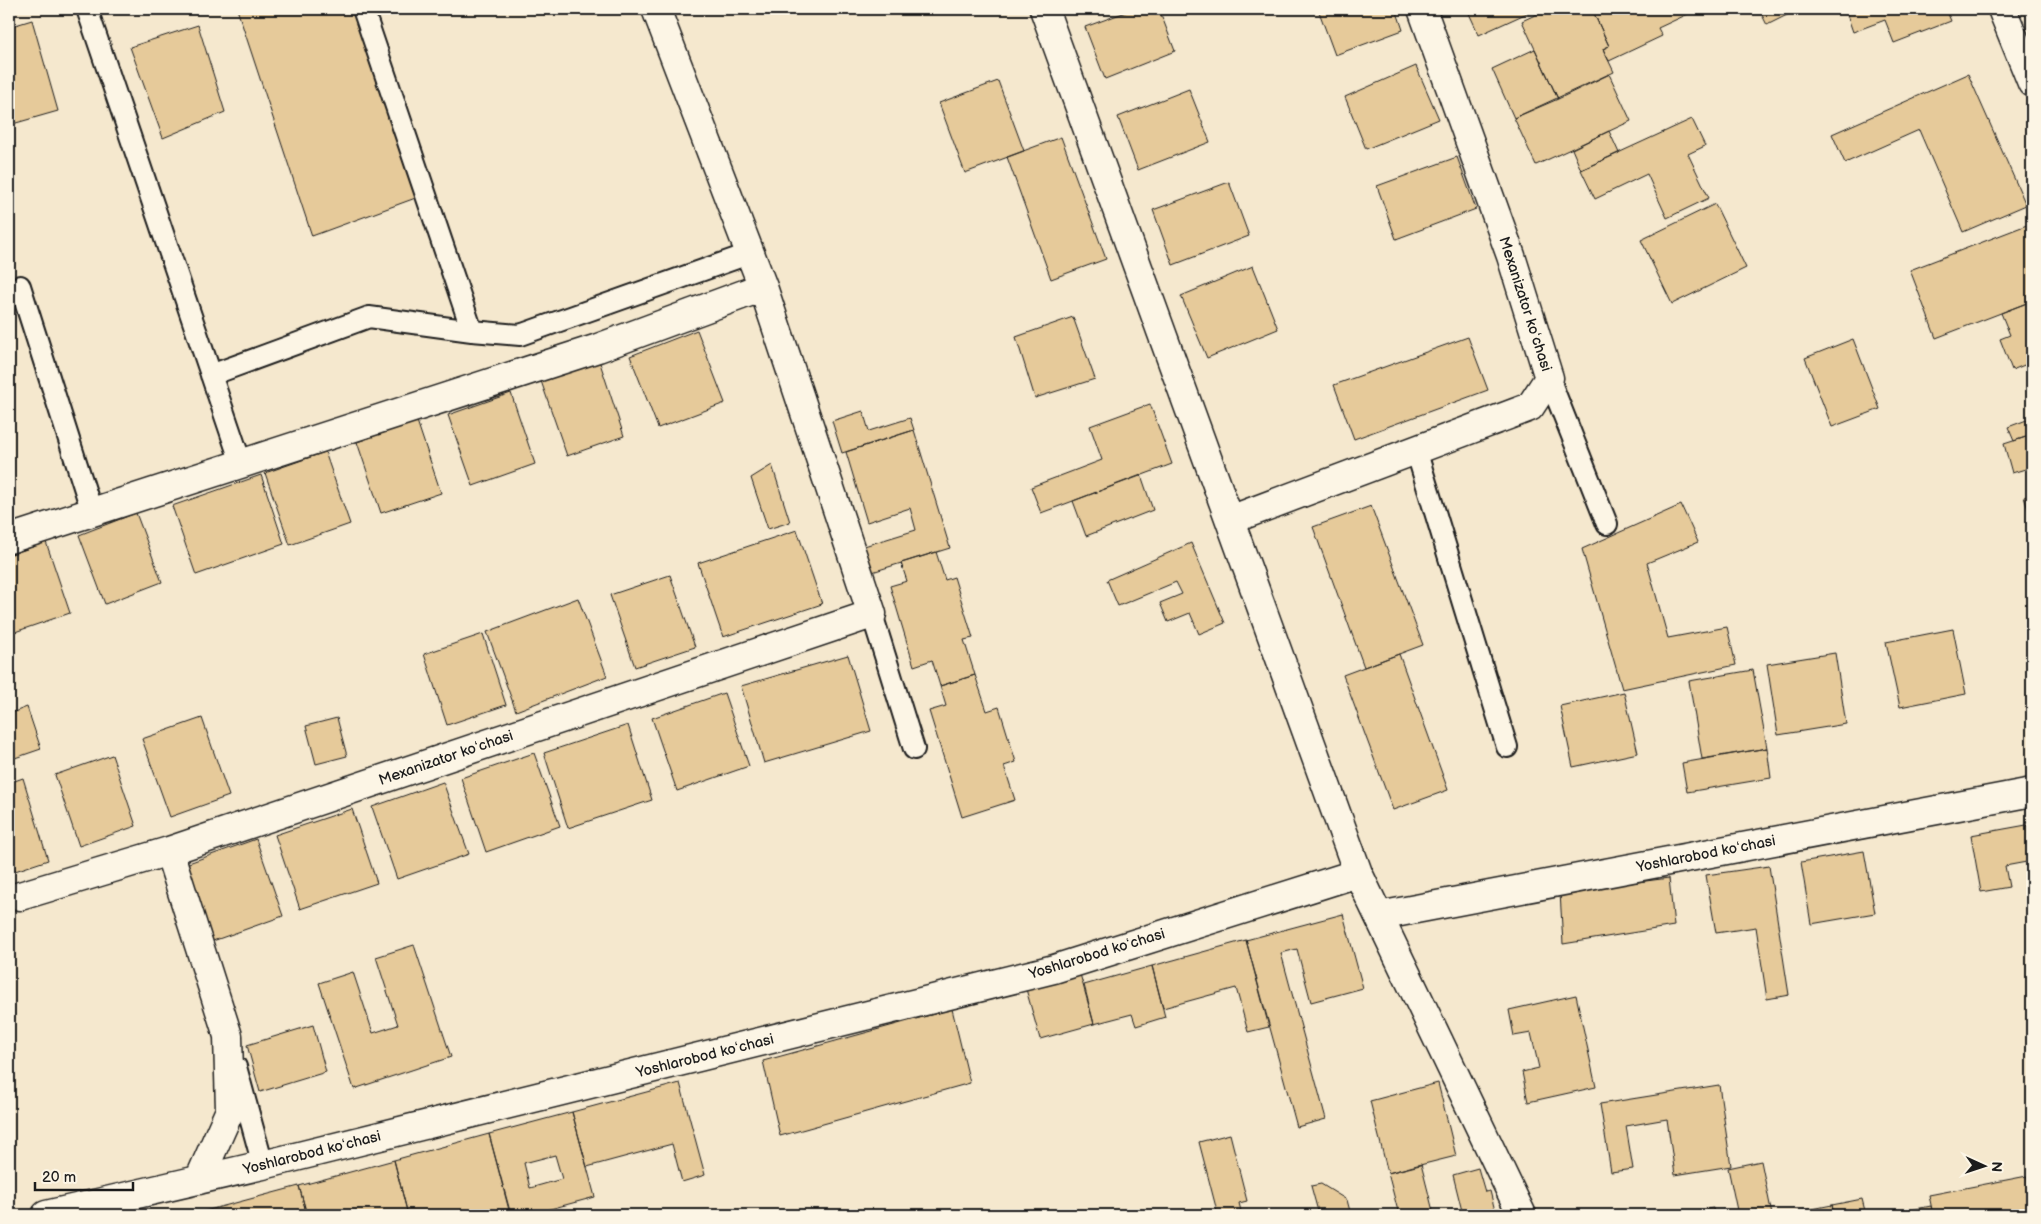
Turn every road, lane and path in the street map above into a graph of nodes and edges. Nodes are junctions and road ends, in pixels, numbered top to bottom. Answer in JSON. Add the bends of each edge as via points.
{"nodes":[{"id":1,"x":87,"y":9,"type":"edge"},
{"id":2,"x":364,"y":9,"type":"edge"},
{"id":3,"x":656,"y":9,"type":"edge"},
{"id":4,"x":1044,"y":9,"type":"edge"},
{"id":5,"x":1422,"y":9,"type":"edge"},
{"id":6,"x":2002,"y":9,"type":"edge"},
{"id":7,"x":2032,"y":83,"type":"edge"},
{"id":8,"x":751,"y":253,"type":"junction"},
{"id":9,"x":20,"y":286,"type":"dead end"},
{"id":10,"x":763,"y":287,"type":"junction"},
{"id":11,"x":472,"y":332,"type":"junction"},
{"id":12,"x":211,"y":374,"type":"junction"},
{"id":13,"x":1549,"y":378,"type":"junction"},
{"id":14,"x":1416,"y":450,"type":"junction"},
{"id":15,"x":241,"y":463,"type":"junction"},
{"id":16,"x":92,"y":512,"type":"junction"},
{"id":17,"x":1230,"y":520,"type":"junction"},
{"id":18,"x":1607,"y":524,"type":"dead end"},
{"id":19,"x":9,"y":539,"type":"edge"},
{"id":20,"x":872,"y":614,"type":"junction"},
{"id":21,"x":1507,"y":747,"type":"dead end"},
{"id":22,"x":914,"y":749,"type":"dead end"},
{"id":23,"x":2032,"y":792,"type":"edge"},
{"id":24,"x":169,"y":851,"type":"junction"},
{"id":25,"x":1358,"y":873,"type":"junction"},
{"id":26,"x":20,"y":896,"type":"dead end"},
{"id":27,"x":1379,"y":916,"type":"junction"},
{"id":28,"x":228,"y":1036,"type":"junction"},
{"id":29,"x":263,"y":1165,"type":"junction"},
{"id":30,"x":199,"y":1180,"type":"junction"},
{"id":31,"x":46,"y":1215,"type":"edge"},
{"id":32,"x":1522,"y":1215,"type":"edge"}],
"edges":[{"from":1,"to":12,"type":"lane"},
{"from":2,"to":11,"type":"lane"},
{"from":3,"to":8,"type":"street"},
{"from":4,"to":17,"type":"street"},
{"from":5,"to":13,"type":"street","name":"Mexanizator koʻchasi","via":[[1511,256]]},
{"from":6,"to":7,"type":"street"},
{"from":8,"to":10,"type":"street"},
{"from":8,"to":11,"type":"lane","via":[[520,335]]},
{"from":9,"to":16,"type":"lane"},
{"from":10,"to":15,"type":"street","via":[[598,348]]},
{"from":10,"to":20,"type":"street"},
{"from":11,"to":12,"type":"lane","via":[[369,317]]},
{"from":12,"to":15,"type":"lane"},
{"from":13,"to":14,"type":"street","name":"Mexanizator koʻchasi","via":[[1530,407]]},
{"from":13,"to":18,"type":"lane"},
{"from":14,"to":17,"type":"street","name":"Mexanizator koʻchasi"},
{"from":14,"to":21,"type":"lane"},
{"from":15,"to":16,"type":"street"},
{"from":16,"to":19,"type":"street"},
{"from":17,"to":25,"type":"street"},
{"from":20,"to":22,"type":"lane"},
{"from":20,"to":24,"type":"street","name":"Mexanizator koʻchasi"},
{"from":23,"to":27,"type":"street","name":"Yoshlarobod koʻchasi"},
{"from":24,"to":26,"type":"street","name":"Mexanizator koʻchasi"},
{"from":24,"to":28,"type":"street"},
{"from":25,"to":27,"type":"street"},
{"from":25,"to":29,"type":"street","name":"Yoshlarobod koʻchasi","via":[[1054,969]]},
{"from":27,"to":32,"type":"street"},
{"from":28,"to":29,"type":"lane"},
{"from":28,"to":30,"type":"street","via":[[230,1110]]},
{"from":29,"to":30,"type":"street","name":"Yoshlarobod koʻchasi"},
{"from":30,"to":31,"type":"street","name":"Yoshlarobod koʻchasi"}]}
